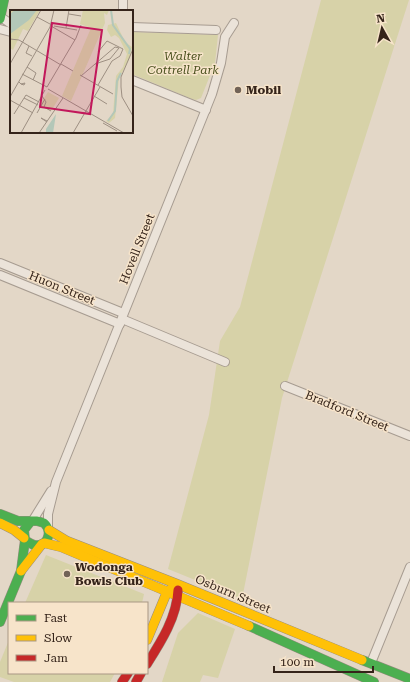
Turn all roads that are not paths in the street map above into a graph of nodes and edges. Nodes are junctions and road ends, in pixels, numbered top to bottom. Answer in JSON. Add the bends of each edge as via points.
{"nodes":[{"id":1,"x":4,"y":0,"type":"edge"},
{"id":2,"x":0,"y":18,"type":"edge"},
{"id":3,"x":10,"y":23,"type":"edge"},
{"id":4,"x":234,"y":23,"type":"dead end"},
{"id":5,"x":133,"y":26,"type":"edge"},
{"id":6,"x":0,"y":29,"type":"edge"},
{"id":7,"x":216,"y":30,"type":"dead end"},
{"id":8,"x":10,"y":32,"type":"edge"},
{"id":9,"x":133,"y":80,"type":"edge"},
{"id":10,"x":206,"y":110,"type":"junction"},
{"id":11,"x":2,"y":264,"type":"edge"},
{"id":12,"x":0,"y":275,"type":"edge"},
{"id":13,"x":61,"y":288,"type":"junction"},
{"id":14,"x":78,"y":295,"type":"junction"},
{"id":15,"x":57,"y":299,"type":"junction"},
{"id":16,"x":74,"y":306,"type":"junction"},
{"id":17,"x":122,"y":319,"type":"junction"},
{"id":18,"x":225,"y":362,"type":"dead end"},
{"id":19,"x":285,"y":386,"type":"dead end"},
{"id":20,"x":410,"y":436,"type":"edge"},
{"id":21,"x":56,"y":482,"type":"junction"},
{"id":22,"x":0,"y":514,"type":"edge"},
{"id":23,"x":32,"y":521,"type":"junction"},
{"id":24,"x":0,"y":523,"type":"edge"},
{"id":25,"x":48,"y":529,"type":"junction"},
{"id":26,"x":25,"y":539,"type":"junction"},
{"id":27,"x":43,"y":544,"type":"junction"},
{"id":28,"x":410,"y":567,"type":"edge"},
{"id":29,"x":21,"y":571,"type":"junction"},
{"id":30,"x":177,"y":584,"type":"junction"},
{"id":31,"x":168,"y":592,"type":"junction"},
{"id":32,"x":179,"y":597,"type":"junction"},
{"id":33,"x":8,"y":602,"type":"edge"},
{"id":34,"x":8,"y":603,"type":"edge"},
{"id":35,"x":0,"y":622,"type":"edge"},
{"id":36,"x":148,"y":638,"type":"edge"},
{"id":37,"x":148,"y":662,"type":"edge"},
{"id":38,"x":370,"y":663,"type":"junction"},
{"id":39,"x":410,"y":679,"type":"edge"},
{"id":40,"x":363,"y":680,"type":"edge"},
{"id":41,"x":374,"y":682,"type":"edge"}],
"edges":[{"from":1,"to":2,"type":"street"},
{"from":2,"to":3,"type":"street"},
{"from":4,"to":10,"type":"street","name":"Hovell Street","via":[[225,37],[220,68]]},
{"from":5,"to":7,"type":"street"},
{"from":6,"to":8,"type":"street"},
{"from":9,"to":10,"type":"street"},
{"from":10,"to":17,"type":"street","name":"Hovell Street"},
{"from":11,"to":12,"type":"street"},
{"from":11,"to":13,"type":"street","name":"Huon Street"},
{"from":12,"to":15,"type":"street","name":"Huon Street"},
{"from":13,"to":14,"type":"street","name":"Huon Street"},
{"from":13,"to":15,"type":"street"},
{"from":14,"to":16,"type":"street"},
{"from":14,"to":17,"type":"street","name":"Huon Street"},
{"from":15,"to":16,"type":"street","name":"Huon Street"},
{"from":16,"to":17,"type":"street","name":"Huon Street"},
{"from":17,"to":18,"type":"street","name":"Huon Street"},
{"from":17,"to":21,"type":"street","name":"Hovell Street"},
{"from":19,"to":20,"type":"street","name":"Bradford Street"},
{"from":21,"to":23,"type":"street","name":"Hovell Street"},
{"from":21,"to":25,"type":"street","name":"Hovell Street","via":[[49,510]]},
{"from":22,"to":23,"type":"street","via":[[21,521]]},
{"from":23,"to":25,"type":"street","via":[[43,522]]},
{"from":23,"to":26,"type":"street","via":[[24,528]]},
{"from":24,"to":26,"type":"street"},
{"from":25,"to":27,"type":"street","via":[[49,536]]},
{"from":25,"to":30,"type":"street","name":"Osburn Street","via":[[62,539]]},
{"from":26,"to":27,"type":"street","via":[[33,545]]},
{"from":26,"to":29,"type":"street"},
{"from":27,"to":29,"type":"street"},
{"from":27,"to":31,"type":"street","name":"Osburn Street","via":[[61,547]]},
{"from":28,"to":38,"type":"street"},
{"from":29,"to":33,"type":"street"},
{"from":30,"to":31,"type":"street"},
{"from":30,"to":32,"type":"street"},
{"from":30,"to":38,"type":"street","name":"Osburn Street"},
{"from":31,"to":32,"type":"street","name":"Osburn Street"},
{"from":31,"to":36,"type":"street"},
{"from":32,"to":37,"type":"street","via":[[168,626]]},
{"from":32,"to":40,"type":"street","name":"Osburn Street","via":[[238,621]]},
{"from":34,"to":35,"type":"street"},
{"from":38,"to":39,"type":"street","name":"Osburn Street"},
{"from":38,"to":40,"type":"street"},
{"from":40,"to":41,"type":"street","name":"Osburn Street"}]}
